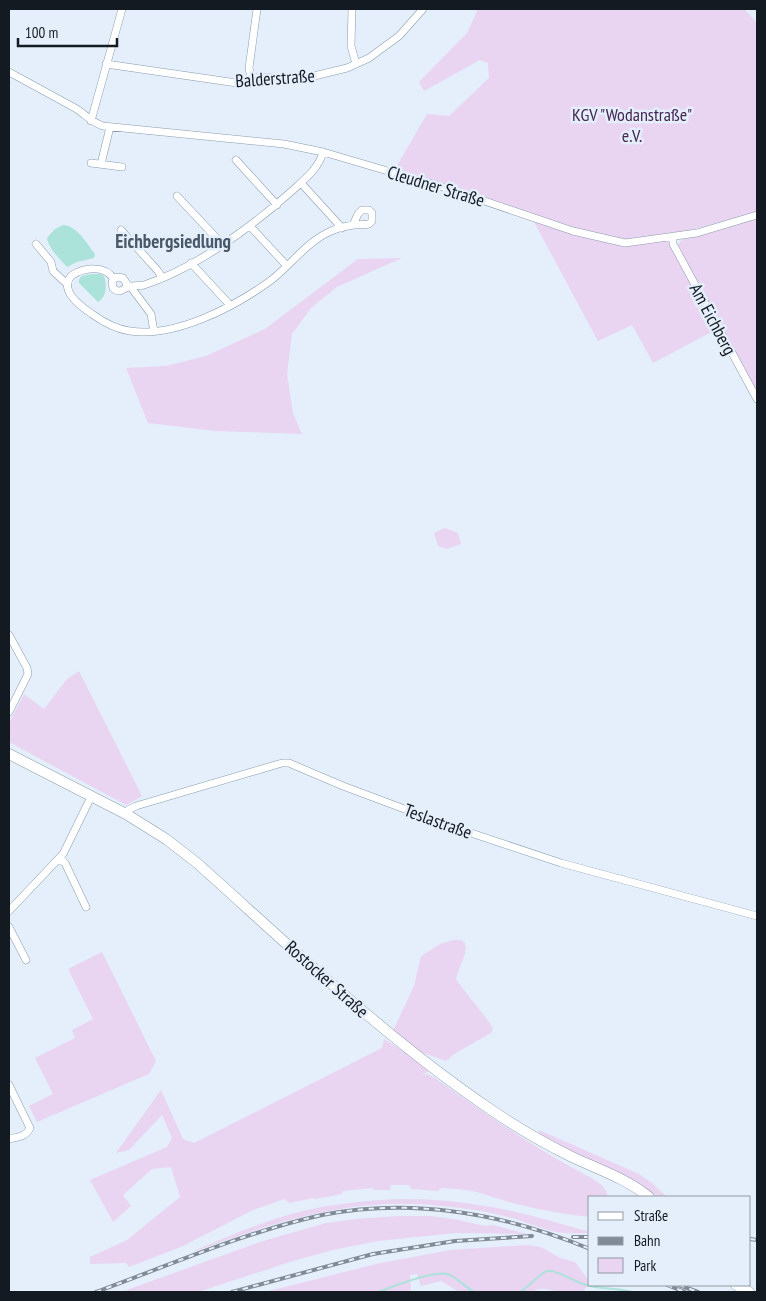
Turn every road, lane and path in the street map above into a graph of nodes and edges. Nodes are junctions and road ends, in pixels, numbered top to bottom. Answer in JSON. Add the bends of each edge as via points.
{"nodes":[{"id":1,"x":122,"y":9,"type":"edge"},
{"id":2,"x":257,"y":9,"type":"edge"},
{"id":3,"x":352,"y":9,"type":"edge"},
{"id":4,"x":423,"y":9,"type":"edge"},
{"id":5,"x":106,"y":64,"type":"junction"},
{"id":6,"x":356,"y":64,"type":"junction"},
{"id":7,"x":9,"y":72,"type":"edge"},
{"id":8,"x":251,"y":78,"type":"junction"},
{"id":9,"x":90,"y":121,"type":"junction"},
{"id":10,"x":110,"y":127,"type":"junction"},
{"id":11,"x":324,"y":152,"type":"junction"},
{"id":12,"x":236,"y":160,"type":"dead end"},
{"id":13,"x":91,"y":162,"type":"dead end"},
{"id":14,"x":101,"y":164,"type":"junction"},
{"id":15,"x":122,"y":167,"type":"dead end"},
{"id":16,"x":301,"y":183,"type":"junction"},
{"id":17,"x":177,"y":196,"type":"dead end"},
{"id":18,"x":277,"y":205,"type":"junction"},
{"id":19,"x":757,"y":215,"type":"edge"},
{"id":20,"x":353,"y":225,"type":"dead end"},
{"id":21,"x":250,"y":226,"type":"junction"},
{"id":22,"x":342,"y":228,"type":"junction"},
{"id":23,"x":121,"y":230,"type":"dead end"},
{"id":24,"x":673,"y":238,"type":"junction"},
{"id":25,"x":36,"y":244,"type":"dead end"},
{"id":26,"x":223,"y":245,"type":"junction"},
{"id":27,"x":191,"y":263,"type":"junction"},
{"id":28,"x":287,"y":266,"type":"junction"},
{"id":29,"x":162,"y":278,"type":"junction"},
{"id":30,"x":114,"y":279,"type":"junction"},
{"id":31,"x":67,"y":284,"type":"junction"},
{"id":32,"x":128,"y":287,"type":"junction"},
{"id":33,"x":230,"y":306,"type":"junction"},
{"id":34,"x":154,"y":332,"type":"junction"},
{"id":35,"x":757,"y":399,"type":"edge"},
{"id":36,"x":9,"y":635,"type":"edge"},
{"id":37,"x":11,"y":701,"type":"edge"},
{"id":38,"x":9,"y":712,"type":"edge"},
{"id":39,"x":9,"y":754,"type":"edge"},
{"id":40,"x":91,"y":797,"type":"junction"},
{"id":41,"x":126,"y":814,"type":"junction"},
{"id":42,"x":59,"y":859,"type":"junction"},
{"id":43,"x":86,"y":907,"type":"dead end"},
{"id":44,"x":9,"y":911,"type":"edge"},
{"id":45,"x":757,"y":916,"type":"edge"},
{"id":46,"x":9,"y":927,"type":"edge"},
{"id":47,"x":26,"y":960,"type":"dead end"},
{"id":48,"x":9,"y":1085,"type":"edge"},
{"id":49,"x":9,"y":1139,"type":"edge"},
{"id":50,"x":647,"y":1196,"type":"edge"},
{"id":51,"x":738,"y":1286,"type":"edge"},
{"id":52,"x":749,"y":1292,"type":"edge"}],
"edges":[{"from":1,"to":5,"type":"street"},
{"from":2,"to":8,"type":"street"},
{"from":3,"to":6,"type":"street","via":[[351,46]]},
{"from":4,"to":6,"type":"street","name":"Balderstraße","via":[[399,36]]},
{"from":5,"to":8,"type":"street","name":"Balderstraße","via":[[237,83]]},
{"from":5,"to":9,"type":"street"},
{"from":6,"to":8,"type":"street","name":"Balderstraße","via":[[310,77]]},
{"from":7,"to":9,"type":"street","name":"Cleudner Straße","via":[[75,108]]},
{"from":9,"to":10,"type":"street","name":"Cleudner Straße"},
{"from":10,"to":11,"type":"street","name":"Cleudner Straße","via":[[284,144]]},
{"from":10,"to":14,"type":"street"},
{"from":11,"to":16,"type":"street","via":[[318,165]]},
{"from":11,"to":24,"type":"street","name":"Cleudner Straße","via":[[449,189],[573,231],[626,243]]},
{"from":12,"to":18,"type":"street"},
{"from":13,"to":14,"type":"street"},
{"from":14,"to":15,"type":"street"},
{"from":16,"to":18,"type":"street"},
{"from":16,"to":22,"type":"street"},
{"from":17,"to":26,"type":"street"},
{"from":18,"to":21,"type":"street"},
{"from":19,"to":24,"type":"street","name":"Cleudner Straße"},
{"from":20,"to":22,"type":"street"},
{"from":21,"to":26,"type":"street"},
{"from":21,"to":28,"type":"street"},
{"from":22,"to":28,"type":"street","via":[[324,234]]},
{"from":23,"to":29,"type":"street"},
{"from":24,"to":35,"type":"street","name":"Am Eichberg","via":[[673,244]]},
{"from":25,"to":31,"type":"street","via":[[51,262],[53,271]]},
{"from":26,"to":27,"type":"street"},
{"from":27,"to":29,"type":"street"},
{"from":27,"to":33,"type":"street"},
{"from":28,"to":33,"type":"street","via":[[270,281]]},
{"from":29,"to":32,"type":"street"},
{"from":30,"to":31,"type":"street","via":[[106,271],[87,270],[71,276]]},
{"from":30,"to":32,"type":"street","via":[[123,278]]},
{"from":30,"to":32,"type":"street","via":[[112,285],[116,291]]},
{"from":31,"to":34,"type":"street","via":[[75,299],[100,320],[129,331]]},
{"from":32,"to":34,"type":"street","via":[[151,314]]},
{"from":33,"to":34,"type":"street","via":[[171,330]]},
{"from":36,"to":37,"type":"street","via":[[28,674]]},
{"from":37,"to":38,"type":"street"},
{"from":39,"to":40,"type":"main road","name":"Rostocker Straße"},
{"from":40,"to":41,"type":"main road","name":"Rostocker Straße"},
{"from":40,"to":42,"type":"street"},
{"from":41,"to":45,"type":"street","name":"Teslastraße","via":[[136,806],[288,763],[450,826],[560,864]]},
{"from":41,"to":50,"type":"main road","name":"Rostocker Straße","via":[[197,862],[377,1024],[432,1069],[533,1136],[617,1177]]},
{"from":42,"to":43,"type":"street","via":[[65,863]]},
{"from":42,"to":44,"type":"street"},
{"from":46,"to":47,"type":"street"},
{"from":48,"to":49,"type":"street","via":[[30,1128],[24,1136]]},
{"from":51,"to":52,"type":"main road"}]}
